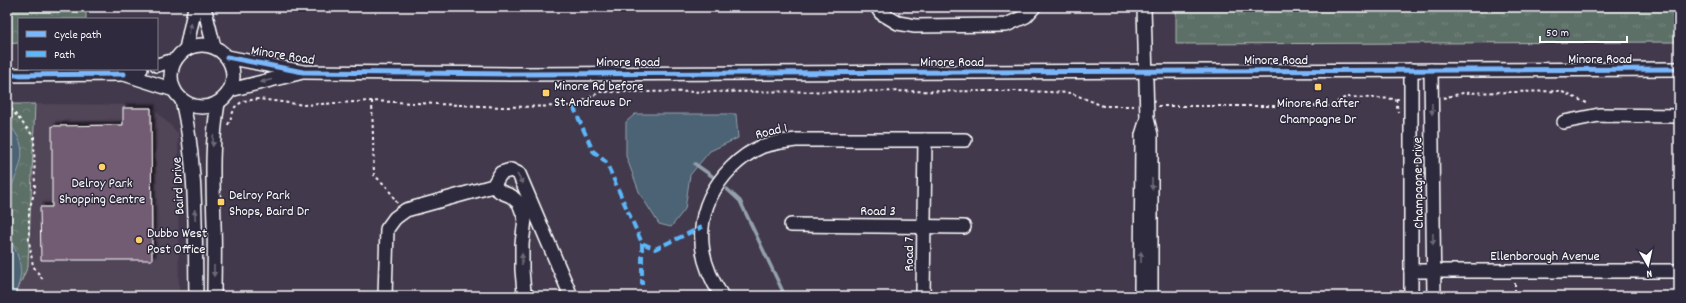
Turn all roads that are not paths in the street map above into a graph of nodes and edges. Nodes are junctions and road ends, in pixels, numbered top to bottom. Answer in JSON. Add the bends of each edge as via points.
{"nodes":[{"id":1,"x":195,"y":7,"type":"edge"},
{"id":2,"x":204,"y":7,"type":"edge"},
{"id":3,"x":877,"y":7,"type":"edge"},
{"id":4,"x":1034,"y":7,"type":"edge"},
{"id":5,"x":1144,"y":7,"type":"edge"},
{"id":6,"x":214,"y":47,"type":"junction"},
{"id":7,"x":186,"y":49,"type":"junction"},
{"id":8,"x":227,"y":57,"type":"junction"},
{"id":9,"x":175,"y":60,"type":"junction"},
{"id":10,"x":158,"y":65,"type":"edge"},
{"id":11,"x":138,"y":70,"type":"edge"},
{"id":12,"x":1411,"y":70,"type":"junction"},
{"id":13,"x":1431,"y":70,"type":"junction"},
{"id":14,"x":1679,"y":70,"type":"edge"},
{"id":15,"x":303,"y":72,"type":"junction"},
{"id":16,"x":1146,"y":72,"type":"junction"},
{"id":17,"x":124,"y":74,"type":"junction"},
{"id":18,"x":7,"y":75,"type":"edge"},
{"id":19,"x":230,"y":90,"type":"junction"},
{"id":20,"x":178,"y":95,"type":"junction"},
{"id":21,"x":218,"y":103,"type":"junction"},
{"id":22,"x":1679,"y":116,"type":"edge"},
{"id":23,"x":1564,"y":122,"type":"dead end"},
{"id":24,"x":925,"y":140,"type":"junction"},
{"id":25,"x":965,"y":140,"type":"dead end"},
{"id":26,"x":1147,"y":165,"type":"junction"},
{"id":27,"x":493,"y":186,"type":"junction"},
{"id":28,"x":1411,"y":186,"type":"junction"},
{"id":29,"x":1433,"y":186,"type":"junction"},
{"id":30,"x":791,"y":225,"type":"dead end"},
{"id":31,"x":924,"y":227,"type":"junction"},
{"id":32,"x":964,"y":227,"type":"dead end"},
{"id":33,"x":1411,"y":271,"type":"junction"},
{"id":34,"x":1434,"y":271,"type":"junction"},
{"id":35,"x":1679,"y":271,"type":"edge"},
{"id":36,"x":196,"y":296,"type":"edge"},
{"id":37,"x":214,"y":296,"type":"edge"},
{"id":38,"x":385,"y":296,"type":"edge"},
{"id":39,"x":528,"y":296,"type":"edge"},
{"id":40,"x":571,"y":296,"type":"edge"},
{"id":41,"x":722,"y":296,"type":"edge"},
{"id":42,"x":923,"y":296,"type":"edge"},
{"id":43,"x":1141,"y":296,"type":"edge"},
{"id":44,"x":1151,"y":296,"type":"edge"},
{"id":45,"x":1411,"y":296,"type":"edge"},
{"id":46,"x":1434,"y":296,"type":"edge"}],
"edges":[{"from":7,"to":1,"type":"street","one_way":true},
{"from":2,"to":6,"type":"street"},
{"from":3,"to":4,"type":"street","via":[[881,13],[898,23],[915,26],[1006,25],[1026,16]]},
{"from":5,"to":16,"type":"street"},
{"from":6,"to":7,"type":"street","via":[[204,45]]},
{"from":6,"to":8,"type":"street"},
{"from":7,"to":9,"type":"street"},
{"from":8,"to":15,"type":"street","name":"Minore Road"},
{"from":8,"to":19,"type":"street","via":[[233,73]]},
{"from":9,"to":10,"type":"street"},
{"from":9,"to":20,"type":"street","via":[[171,80]]},
{"from":11,"to":17,"type":"street"},
{"from":12,"to":13,"type":"street","name":"Minore Road"},
{"from":12,"to":16,"type":"street","name":"Minore Road"},
{"from":12,"to":28,"type":"street","name":"Champagne Drive"},
{"from":13,"to":14,"type":"street","name":"Minore Road"},
{"from":13,"to":29,"type":"street","name":"Champagne Drive","one_way":true},
{"from":15,"to":16,"type":"street","name":"Minore Road"},
{"from":15,"to":19,"type":"street","name":"Minore Road","one_way":true},
{"from":16,"to":26,"type":"street","via":[[1147,112],[1151,135]]},
{"from":17,"to":18,"type":"street"},
{"from":17,"to":20,"type":"street"},
{"from":19,"to":21,"type":"street"},
{"from":20,"to":21,"type":"street","via":[[190,105],[200,107]]},
{"from":36,"to":20,"type":"street","name":"Baird Drive","one_way":true,"via":[[191,152],[188,125]]},
{"from":21,"to":37,"type":"street","one_way":true,"via":[[212,153]]},
{"from":22,"to":23,"type":"street","via":[[1599,116]]},
{"from":24,"to":25,"type":"street","name":"Road 1"},
{"from":24,"to":31,"type":"street","name":"Road 7"},
{"from":24,"to":41,"type":"street","name":"Road 1","via":[[796,140],[762,147],[748,154],[722,178],[712,192],[702,227],[702,246],[706,264]]},
{"from":43,"to":26,"type":"street","one_way":true},
{"from":26,"to":44,"type":"street","one_way":true},
{"from":27,"to":38,"type":"street","via":[[406,210],[395,218],[387,229]]},
{"from":39,"to":27,"type":"street","one_way":true,"via":[[524,292],[522,270],[525,219],[519,203]]},
{"from":27,"to":40,"type":"street","one_way":true,"via":[[501,173],[510,170],[519,174]]},
{"from":28,"to":29,"type":"street"},
{"from":28,"to":33,"type":"street","name":"Champagne Drive"},
{"from":29,"to":34,"type":"street","name":"Champagne Drive","one_way":true},
{"from":30,"to":31,"type":"street","name":"Road 3"},
{"from":31,"to":32,"type":"street","name":"Road 3"},
{"from":31,"to":42,"type":"street","name":"Road 7"},
{"from":33,"to":34,"type":"street","name":"Ellenborough Avenue"},
{"from":33,"to":45,"type":"street","name":"Champagne Drive"},
{"from":34,"to":35,"type":"street","name":"Ellenborough Avenue"},
{"from":34,"to":46,"type":"street","name":"Champagne Drive"}]}
